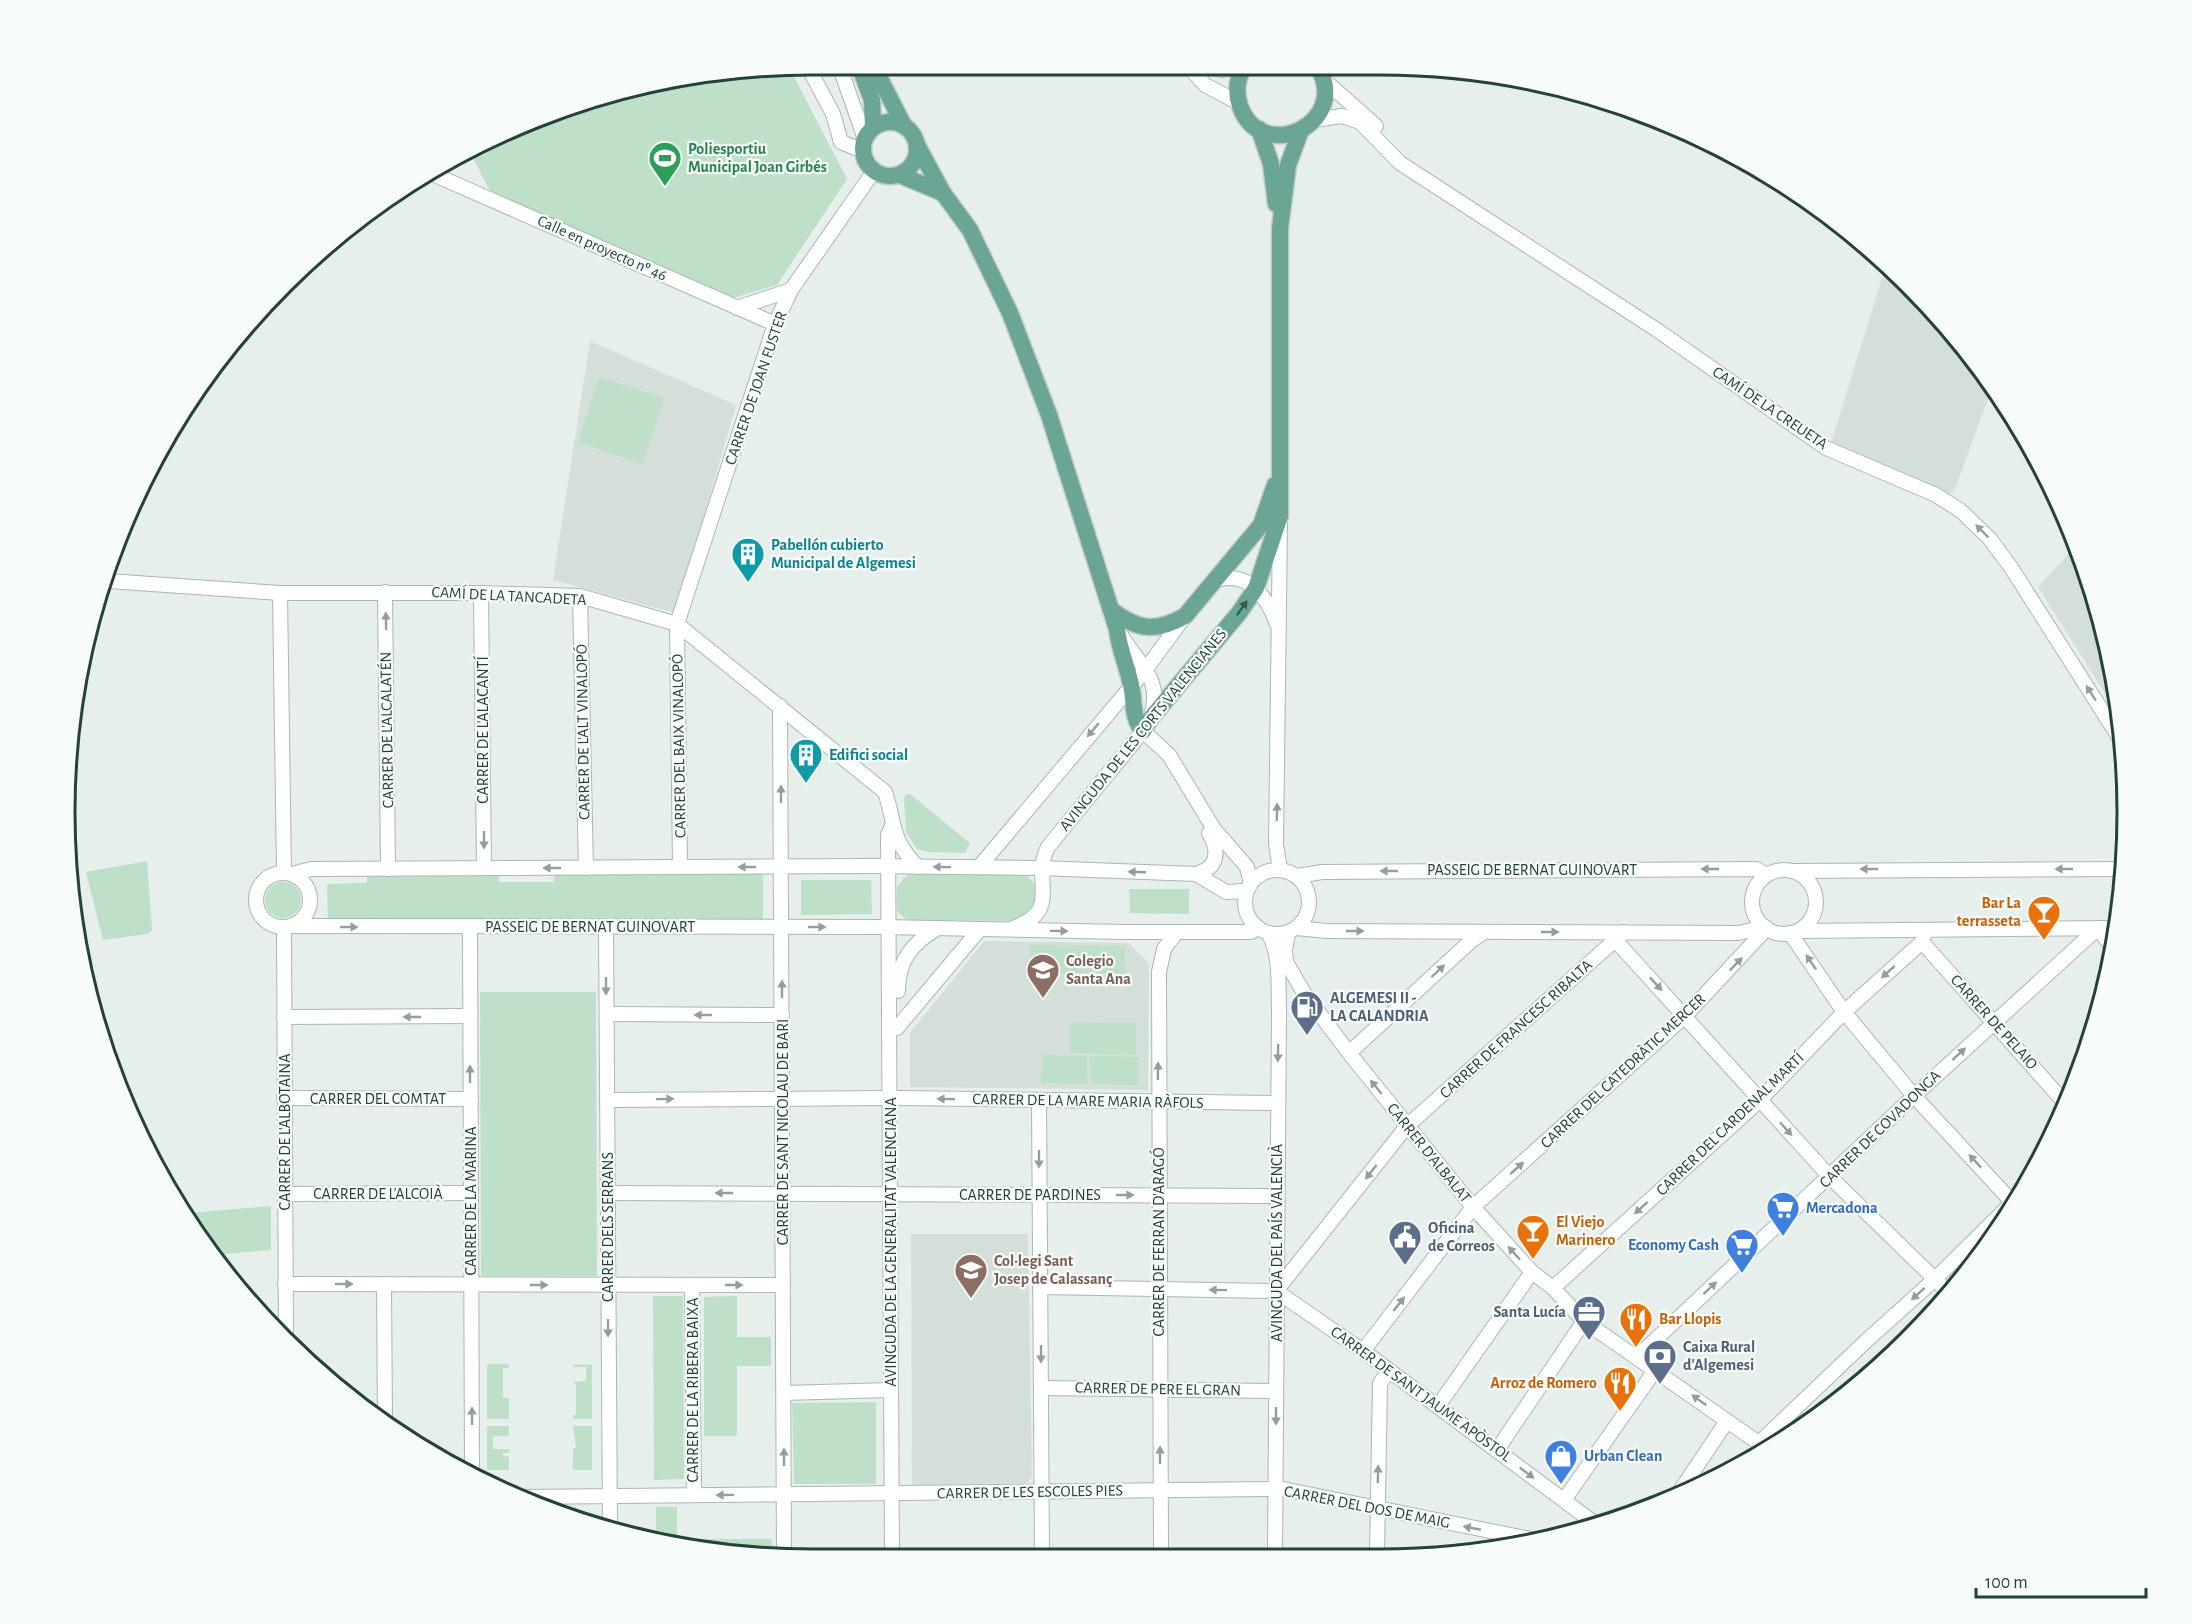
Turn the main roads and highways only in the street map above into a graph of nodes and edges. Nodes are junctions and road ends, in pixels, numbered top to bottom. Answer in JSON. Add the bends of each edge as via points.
{"nodes":[{"id":1,"x":863,"y":75,"type":"edge"},
{"id":2,"x":878,"y":75,"type":"edge"},
{"id":3,"x":1241,"y":75,"type":"edge"},
{"id":4,"x":1320,"y":75,"type":"edge"},
{"id":5,"x":904,"y":126,"type":"junction"},
{"id":6,"x":1259,"y":129,"type":"junction"},
{"id":7,"x":1301,"y":130,"type":"junction"},
{"id":8,"x":867,"y":139,"type":"junction"},
{"id":9,"x":917,"y":145,"type":"junction"},
{"id":10,"x":900,"y":175,"type":"junction"},
{"id":11,"x":943,"y":193,"type":"junction"},
{"id":12,"x":1280,"y":228,"type":"junction"},
{"id":13,"x":1280,"y":462,"type":"junction"},
{"id":14,"x":1111,"y":610,"type":"junction"}],
"edges":[{"from":1,"to":8,"type":"main road","via":[[872,100]]},
{"from":2,"to":5,"type":"main road"},
{"from":3,"to":6,"type":"main road","via":[[1237,85],[1239,103],[1246,118]]},
{"from":4,"to":7,"type":"main road","via":[[1325,97],[1314,120]]},
{"from":5,"to":8,"type":"main road","via":[[888,122]]},
{"from":5,"to":9,"type":"main road"},
{"from":6,"to":7,"type":"main road","via":[[1276,135]]},
{"from":6,"to":12,"type":"main road","via":[[1271,164]]},
{"from":7,"to":12,"type":"main road","via":[[1288,165]]},
{"from":8,"to":10,"type":"main road","via":[[865,158],[874,171],[891,177]]},
{"from":9,"to":10,"type":"main road","via":[[914,163]]},
{"from":9,"to":11,"type":"main road"},
{"from":10,"to":11,"type":"main road"},
{"from":11,"to":14,"type":"main road","via":[[970,230],[1010,313],[1049,415]]},
{"from":12,"to":13,"type":"main road"},
{"from":13,"to":14,"type":"main road","via":[[1261,525],[1185,616],[1169,625],[1148,627],[1132,624]]},
{"from":14,"to":13,"type":"main road","name":"AVINGUDA DE LES CORTS VALENCIANES","one_way":true,"via":[[1135,717],[1147,724],[1256,588],[1280,516]]}]}
